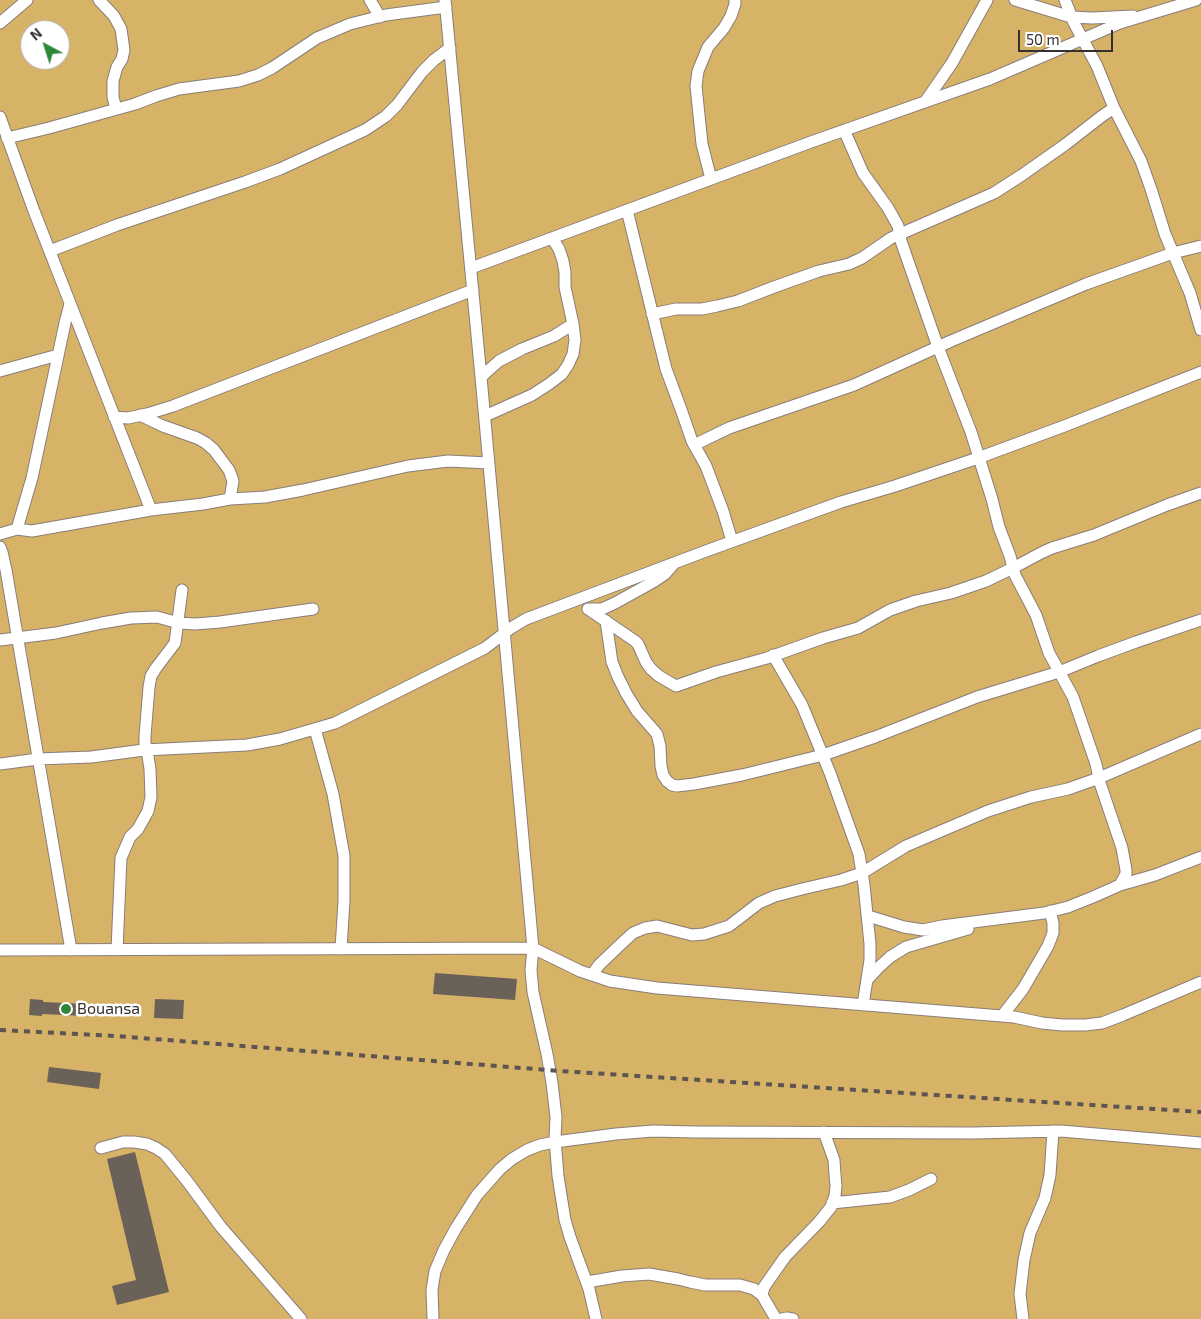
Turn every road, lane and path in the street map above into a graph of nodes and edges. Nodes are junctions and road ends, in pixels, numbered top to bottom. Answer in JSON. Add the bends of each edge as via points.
{"nodes":[{"id":1,"x":28,"y":0,"type":"edge"},
{"id":2,"x":99,"y":0,"type":"edge"},
{"id":3,"x":370,"y":0,"type":"edge"},
{"id":4,"x":735,"y":0,"type":"edge"},
{"id":5,"x":987,"y":0,"type":"edge"},
{"id":6,"x":1014,"y":0,"type":"edge"},
{"id":7,"x":1066,"y":0,"type":"edge"},
{"id":8,"x":1196,"y":0,"type":"edge"},
{"id":9,"x":445,"y":4,"type":"edge"},
{"id":10,"x":1143,"y":16,"type":"junction"},
{"id":11,"x":380,"y":17,"type":"junction"},
{"id":12,"x":1071,"y":17,"type":"junction"},
{"id":13,"x":0,"y":23,"type":"edge"},
{"id":14,"x":1082,"y":39,"type":"junction"},
{"id":15,"x":450,"y":48,"type":"junction"},
{"id":16,"x":925,"y":102,"type":"junction"},
{"id":17,"x":1114,"y":108,"type":"junction"},
{"id":18,"x":116,"y":109,"type":"junction"},
{"id":19,"x":0,"y":116,"type":"edge"},
{"id":20,"x":844,"y":130,"type":"junction"},
{"id":21,"x":8,"y":138,"type":"junction"},
{"id":22,"x":711,"y":179,"type":"junction"},
{"id":23,"x":627,"y":210,"type":"junction"},
{"id":24,"x":900,"y":234,"type":"junction"},
{"id":25,"x":552,"y":238,"type":"junction"},
{"id":26,"x":1201,"y":246,"type":"edge"},
{"id":27,"x":50,"y":251,"type":"junction"},
{"id":28,"x":1173,"y":253,"type":"junction"},
{"id":29,"x":471,"y":268,"type":"junction"},
{"id":30,"x":473,"y":290,"type":"junction"},
{"id":31,"x":70,"y":304,"type":"junction"},
{"id":32,"x":652,"y":314,"type":"junction"},
{"id":33,"x":573,"y":324,"type":"junction"},
{"id":34,"x":1201,"y":330,"type":"edge"},
{"id":35,"x":938,"y":347,"type":"junction"},
{"id":36,"x":58,"y":355,"type":"junction"},
{"id":37,"x":0,"y":371,"type":"edge"},
{"id":38,"x":1201,"y":372,"type":"edge"},
{"id":39,"x":481,"y":377,"type":"junction"},
{"id":40,"x":140,"y":416,"type":"junction"},
{"id":41,"x":485,"y":416,"type":"junction"},
{"id":42,"x":114,"y":417,"type":"junction"},
{"id":43,"x":694,"y":445,"type":"junction"},
{"id":44,"x":980,"y":457,"type":"junction"},
{"id":45,"x":489,"y":463,"type":"junction"},
{"id":46,"x":1201,"y":494,"type":"edge"},
{"id":47,"x":230,"y":499,"type":"junction"},
{"id":48,"x":151,"y":510,"type":"junction"},
{"id":49,"x":17,"y":529,"type":"junction"},
{"id":50,"x":0,"y":534,"type":"edge"},
{"id":51,"x":732,"y":541,"type":"junction"},
{"id":52,"x":0,"y":547,"type":"edge"},
{"id":53,"x":674,"y":563,"type":"junction"},
{"id":54,"x":1014,"y":568,"type":"junction"},
{"id":55,"x":182,"y":590,"type":"dead end"},
{"id":56,"x":570,"y":603,"type":"junction"},
{"id":57,"x":313,"y":609,"type":"dead end"},
{"id":58,"x":588,"y":609,"type":"junction"},
{"id":59,"x":1201,"y":620,"type":"edge"},
{"id":60,"x":606,"y":621,"type":"junction"},
{"id":61,"x":179,"y":622,"type":"junction"},
{"id":62,"x":505,"y":633,"type":"junction"},
{"id":63,"x":17,"y":638,"type":"junction"},
{"id":64,"x":0,"y":640,"type":"edge"},
{"id":65,"x":774,"y":655,"type":"junction"},
{"id":66,"x":1060,"y":672,"type":"junction"},
{"id":67,"x":315,"y":729,"type":"junction"},
{"id":68,"x":1201,"y":734,"type":"edge"},
{"id":69,"x":146,"y":750,"type":"junction"},
{"id":70,"x":823,"y":755,"type":"junction"},
{"id":71,"x":38,"y":760,"type":"junction"},
{"id":72,"x":0,"y":764,"type":"edge"},
{"id":73,"x":1099,"y":778,"type":"junction"},
{"id":74,"x":1201,"y":858,"type":"edge"},
{"id":75,"x":862,"y":873,"type":"junction"},
{"id":76,"x":1120,"y":885,"type":"junction"},
{"id":77,"x":1050,"y":911,"type":"junction"},
{"id":78,"x":868,"y":916,"type":"junction"},
{"id":79,"x":985,"y":921,"type":"junction"},
{"id":80,"x":533,"y":948,"type":"junction"},
{"id":81,"x":341,"y":949,"type":"junction"},
{"id":82,"x":0,"y":950,"type":"edge"},
{"id":83,"x":71,"y":950,"type":"junction"},
{"id":84,"x":117,"y":950,"type":"junction"},
{"id":85,"x":592,"y":975,"type":"junction"},
{"id":86,"x":867,"y":980,"type":"junction"},
{"id":87,"x":1201,"y":982,"type":"edge"},
{"id":88,"x":863,"y":1005,"type":"junction"},
{"id":89,"x":1002,"y":1016,"type":"junction"},
{"id":90,"x":1053,"y":1131,"type":"junction"},
{"id":91,"x":824,"y":1132,"type":"junction"},
{"id":92,"x":555,"y":1142,"type":"junction"},
{"id":93,"x":1201,"y":1143,"type":"edge"},
{"id":94,"x":101,"y":1148,"type":"dead end"},
{"id":95,"x":931,"y":1179,"type":"dead end"},
{"id":96,"x":832,"y":1203,"type":"junction"},
{"id":97,"x":587,"y":1282,"type":"junction"},
{"id":98,"x":762,"y":1295,"type":"junction"},
{"id":99,"x":301,"y":1319,"type":"edge"},
{"id":100,"x":433,"y":1319,"type":"edge"},
{"id":101,"x":596,"y":1319,"type":"edge"},
{"id":102,"x":776,"y":1319,"type":"edge"},
{"id":103,"x":782,"y":1319,"type":"edge"},
{"id":104,"x":793,"y":1319,"type":"edge"},
{"id":105,"x":1023,"y":1319,"type":"edge"}],
"edges":[{"from":1,"to":13,"type":"street"},
{"from":2,"to":18,"type":"street","via":[[114,16],[124,50],[113,81],[112,97]]},
{"from":3,"to":11,"type":"street"},
{"from":4,"to":22,"type":"street","via":[[731,16],[708,47],[698,71],[696,86],[702,144]]},
{"from":5,"to":16,"type":"street","via":[[952,63]]},
{"from":6,"to":12,"type":"street"},
{"from":7,"to":12,"type":"street"},
{"from":8,"to":10,"type":"street"},
{"from":9,"to":11,"type":"street"},
{"from":9,"to":15,"type":"street"},
{"from":10,"to":12,"type":"street"},
{"from":10,"to":14,"type":"street"},
{"from":11,"to":18,"type":"street","via":[[323,35],[258,75],[179,90]]},
{"from":12,"to":14,"type":"street"},
{"from":14,"to":16,"type":"street","via":[[990,80]]},
{"from":14,"to":17,"type":"street"},
{"from":15,"to":27,"type":"street","via":[[422,72],[386,116],[365,130],[287,166]]},
{"from":15,"to":29,"type":"street"},
{"from":16,"to":20,"type":"street"},
{"from":17,"to":24,"type":"street","via":[[994,193]]},
{"from":17,"to":28,"type":"street","via":[[1141,161]]},
{"from":18,"to":21,"type":"street"},
{"from":19,"to":21,"type":"street"},
{"from":20,"to":22,"type":"street"},
{"from":20,"to":24,"type":"street","via":[[863,173],[895,218]]},
{"from":21,"to":27,"type":"street"},
{"from":22,"to":23,"type":"street"},
{"from":23,"to":25,"type":"street"},
{"from":23,"to":32,"type":"street"},
{"from":24,"to":32,"type":"street","via":[[849,264],[819,271],[738,301],[710,308],[676,309]]},
{"from":24,"to":35,"type":"street"},
{"from":25,"to":29,"type":"street"},
{"from":25,"to":33,"type":"street","via":[[563,261]]},
{"from":26,"to":28,"type":"street"},
{"from":27,"to":31,"type":"street"},
{"from":28,"to":34,"type":"street"},
{"from":28,"to":35,"type":"street","via":[[1086,284]]},
{"from":29,"to":30,"type":"street"},
{"from":30,"to":39,"type":"street"},
{"from":30,"to":40,"type":"street"},
{"from":31,"to":36,"type":"street"},
{"from":31,"to":42,"type":"street"},
{"from":32,"to":43,"type":"street","via":[[666,369]]},
{"from":33,"to":39,"type":"street","via":[[499,361]]},
{"from":33,"to":41,"type":"street","via":[[573,354],[562,374],[532,395]]},
{"from":35,"to":43,"type":"street","via":[[854,385],[729,428]]},
{"from":35,"to":44,"type":"street"},
{"from":36,"to":37,"type":"street"},
{"from":36,"to":49,"type":"street","via":[[32,478]]},
{"from":38,"to":44,"type":"street"},
{"from":39,"to":41,"type":"street"},
{"from":40,"to":42,"type":"street"},
{"from":40,"to":47,"type":"street","via":[[206,442],[229,470],[232,481]]},
{"from":41,"to":45,"type":"street"},
{"from":42,"to":48,"type":"street"},
{"from":43,"to":51,"type":"street","via":[[706,466]]},
{"from":44,"to":51,"type":"street"},
{"from":44,"to":54,"type":"street","via":[[999,528]]},
{"from":45,"to":47,"type":"street","via":[[448,461],[408,466],[294,492]]},
{"from":45,"to":62,"type":"street"},
{"from":46,"to":54,"type":"street","via":[[1041,552]]},
{"from":47,"to":48,"type":"street"},
{"from":48,"to":49,"type":"street","via":[[32,530]]},
{"from":49,"to":50,"type":"street"},
{"from":51,"to":53,"type":"street"},
{"from":52,"to":63,"type":"street"},
{"from":53,"to":56,"type":"street"},
{"from":53,"to":58,"type":"street","via":[[665,574],[641,590],[602,609]]},
{"from":54,"to":65,"type":"street","via":[[951,593],[890,610],[858,628]]},
{"from":54,"to":66,"type":"street"},
{"from":55,"to":61,"type":"street"},
{"from":56,"to":58,"type":"street"},
{"from":56,"to":62,"type":"street","via":[[526,619]]},
{"from":57,"to":61,"type":"street","via":[[220,622]]},
{"from":58,"to":60,"type":"street"},
{"from":59,"to":66,"type":"street","via":[[1128,644]]},
{"from":60,"to":65,"type":"street","via":[[635,641],[646,662],[659,676],[676,686]]},
{"from":60,"to":70,"type":"street","via":[[612,662],[626,693],[657,734],[663,775],[672,785],[742,776]]},
{"from":61,"to":63,"type":"street","via":[[157,617],[131,618]]},
{"from":61,"to":69,"type":"street","via":[[175,643],[151,676]]},
{"from":62,"to":67,"type":"street","via":[[485,648],[367,708]]},
{"from":62,"to":80,"type":"street"},
{"from":63,"to":64,"type":"street"},
{"from":63,"to":71,"type":"street"},
{"from":65,"to":70,"type":"street","via":[[802,705]]},
{"from":66,"to":70,"type":"street","via":[[977,697]]},
{"from":66,"to":73,"type":"street","via":[[1072,697]]},
{"from":67,"to":69,"type":"street","via":[[247,745]]},
{"from":67,"to":81,"type":"street","via":[[333,794],[344,856]]},
{"from":68,"to":73,"type":"street"},
{"from":69,"to":71,"type":"street"},
{"from":69,"to":84,"type":"street","via":[[151,797],[148,811],[130,837],[121,858]]},
{"from":70,"to":75,"type":"street","via":[[859,854]]},
{"from":71,"to":72,"type":"street"},
{"from":71,"to":83,"type":"street"},
{"from":73,"to":75,"type":"street","via":[[988,811],[906,846]]},
{"from":73,"to":76,"type":"street","via":[[1126,865],[1126,874]]},
{"from":74,"to":76,"type":"street"},
{"from":75,"to":78,"type":"street"},
{"from":75,"to":85,"type":"street","via":[[775,896],[759,903],[729,926],[704,934],[692,935],[657,926],[645,928],[633,933]]},
{"from":76,"to":77,"type":"street","via":[[1068,907]]},
{"from":77,"to":79,"type":"street"},
{"from":77,"to":89,"type":"street","via":[[1053,933],[1048,946],[1023,989]]},
{"from":78,"to":79,"type":"street","via":[[923,930]]},
{"from":78,"to":86,"type":"street","via":[[870,960]]},
{"from":79,"to":86,"type":"street","via":[[906,948],[890,957]]},
{"from":80,"to":81,"type":"street"},
{"from":80,"to":85,"type":"street"},
{"from":80,"to":92,"type":"street","via":[[530,970],[552,1083]]},
{"from":81,"to":84,"type":"street"},
{"from":82,"to":83,"type":"street"},
{"from":83,"to":84,"type":"street"},
{"from":85,"to":88,"type":"street","via":[[657,988]]},
{"from":86,"to":88,"type":"street"},
{"from":87,"to":89,"type":"street","via":[[1123,1015],[1085,1025]]},
{"from":88,"to":89,"type":"street"},
{"from":90,"to":91,"type":"street"},
{"from":90,"to":93,"type":"street"},
{"from":90,"to":105,"type":"street","via":[[1050,1176],[1024,1260],[1020,1294]]},
{"from":91,"to":92,"type":"street","via":[[653,1131]]},
{"from":91,"to":96,"type":"street","via":[[834,1160],[836,1186]]},
{"from":92,"to":97,"type":"street","via":[[565,1220]]},
{"from":92,"to":100,"type":"street","via":[[527,1150],[512,1159],[477,1195],[435,1271]]},
{"from":94,"to":99,"type":"street","via":[[134,1142],[147,1144],[164,1154],[221,1227]]},
{"from":95,"to":96,"type":"street","via":[[890,1197]]},
{"from":96,"to":98,"type":"street","via":[[819,1222],[785,1257]]},
{"from":97,"to":98,"type":"street","via":[[649,1274],[705,1285],[740,1285]]},
{"from":97,"to":101,"type":"street"},
{"from":98,"to":102,"type":"street"},
{"from":103,"to":104,"type":"street"}]}
